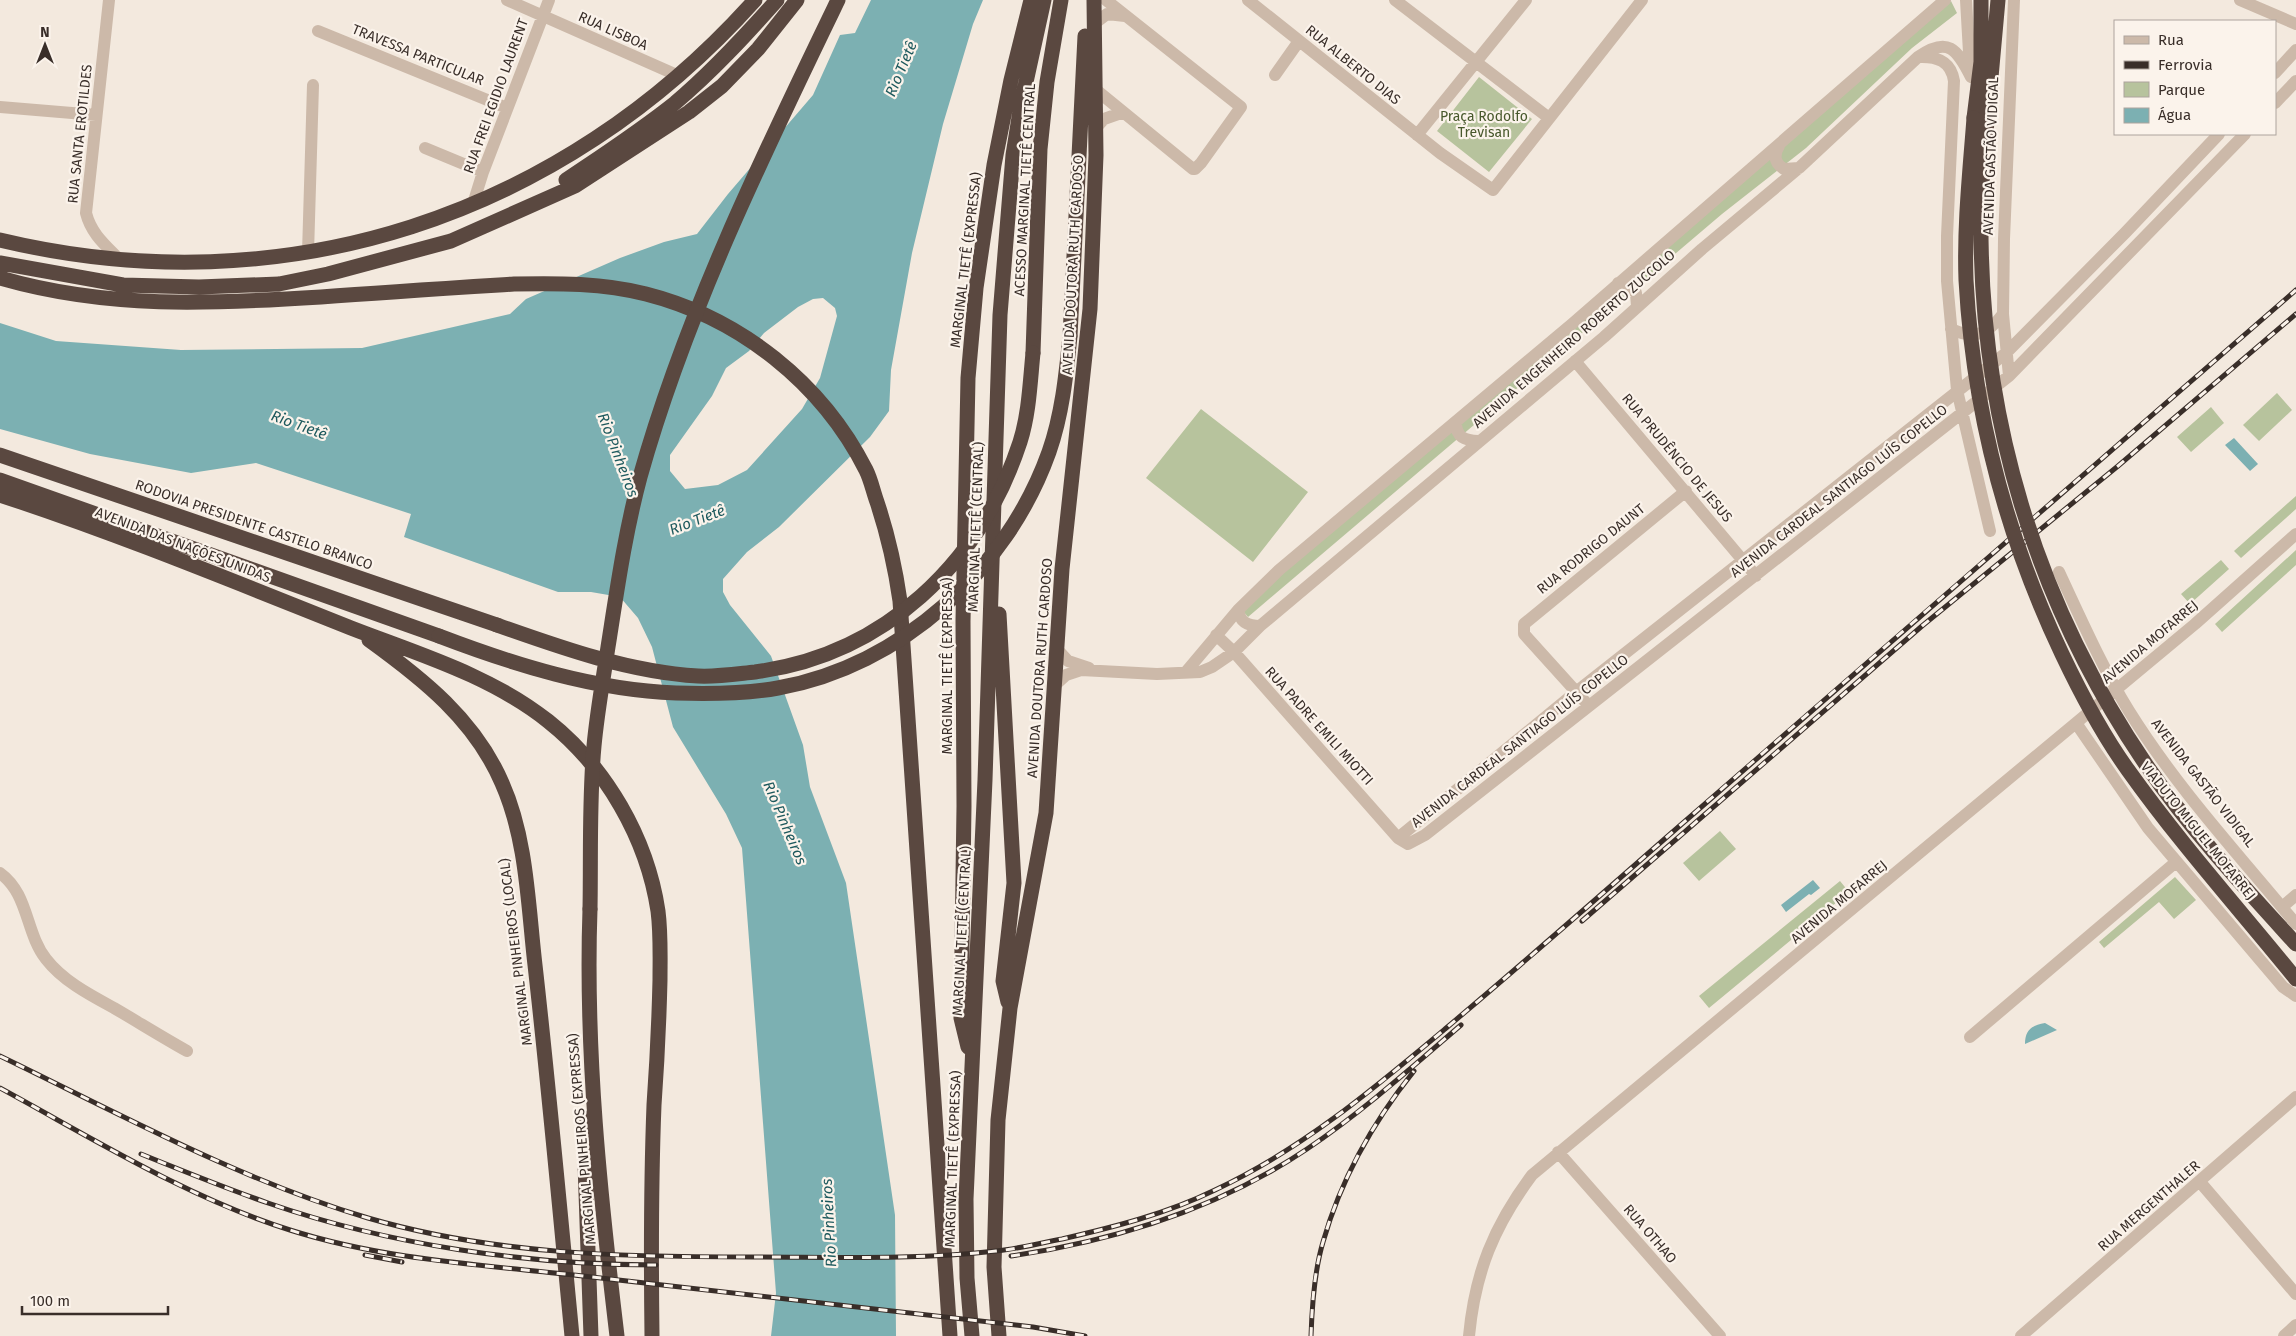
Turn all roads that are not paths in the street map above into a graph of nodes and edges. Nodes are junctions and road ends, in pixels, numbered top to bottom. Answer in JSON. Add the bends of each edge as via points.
{"nodes":[{"id":1,"x":109,"y":0,"type":"edge"},
{"id":2,"x":506,"y":0,"type":"edge"},
{"id":3,"x":549,"y":0,"type":"edge"},
{"id":4,"x":755,"y":0,"type":"edge"},
{"id":5,"x":777,"y":0,"type":"edge"},
{"id":6,"x":797,"y":0,"type":"edge"},
{"id":7,"x":838,"y":0,"type":"edge"},
{"id":8,"x":1031,"y":0,"type":"edge"},
{"id":9,"x":1044,"y":0,"type":"edge"},
{"id":10,"x":1060,"y":0,"type":"edge"},
{"id":11,"x":1087,"y":0,"type":"edge"},
{"id":12,"x":1094,"y":0,"type":"edge"},
{"id":13,"x":1106,"y":0,"type":"edge"},
{"id":14,"x":1248,"y":0,"type":"edge"},
{"id":15,"x":1395,"y":0,"type":"edge"},
{"id":16,"x":1526,"y":0,"type":"edge"},
{"id":17,"x":1642,"y":0,"type":"edge"},
{"id":18,"x":1945,"y":0,"type":"edge"},
{"id":19,"x":1966,"y":0,"type":"edge"},
{"id":20,"x":1981,"y":0,"type":"edge"},
{"id":21,"x":1998,"y":0,"type":"edge"},
{"id":22,"x":2014,"y":0,"type":"edge"},
{"id":23,"x":2240,"y":0,"type":"edge"},
{"id":24,"x":542,"y":16,"type":"junction"},
{"id":25,"x":1125,"y":16,"type":"junction"},
{"id":26,"x":1094,"y":24,"type":"junction"},
{"id":27,"x":2296,"y":24,"type":"edge"},
{"id":28,"x":318,"y":31,"type":"dead end"},
{"id":29,"x":1299,"y":41,"type":"junction"},
{"id":30,"x":2296,"y":50,"type":"edge"},
{"id":31,"x":1918,"y":56,"type":"junction"},
{"id":32,"x":1475,"y":62,"type":"junction"},
{"id":33,"x":2276,"y":72,"type":"edge"},
{"id":34,"x":1275,"y":75,"type":"dead end"},
{"id":35,"x":679,"y":76,"type":"junction"},
{"id":36,"x":1970,"y":77,"type":"junction"},
{"id":37,"x":2296,"y":81,"type":"edge"},
{"id":38,"x":313,"y":85,"type":"dead end"},
{"id":39,"x":1095,"y":89,"type":"junction"},
{"id":40,"x":2276,"y":102,"type":"edge"},
{"id":41,"x":0,"y":107,"type":"edge"},
{"id":42,"x":507,"y":108,"type":"junction"},
{"id":43,"x":1122,"y":113,"type":"junction"},
{"id":44,"x":1978,"y":113,"type":"junction"},
{"id":45,"x":96,"y":115,"type":"junction"},
{"id":46,"x":1549,"y":118,"type":"junction"},
{"id":47,"x":1095,"y":129,"type":"junction"},
{"id":48,"x":1417,"y":135,"type":"junction"},
{"id":49,"x":2218,"y":135,"type":"edge"},
{"id":50,"x":2244,"y":135,"type":"edge"},
{"id":51,"x":1779,"y":146,"type":"junction"},
{"id":52,"x":425,"y":148,"type":"dead end"},
{"id":53,"x":1799,"y":168,"type":"junction"},
{"id":54,"x":483,"y":172,"type":"junction"},
{"id":55,"x":473,"y":204,"type":"junction"},
{"id":56,"x":528,"y":206,"type":"junction"},
{"id":57,"x":0,"y":240,"type":"edge"},
{"id":58,"x":308,"y":253,"type":"junction"},
{"id":59,"x":119,"y":259,"type":"junction"},
{"id":60,"x":0,"y":263,"type":"edge"},
{"id":61,"x":0,"y":278,"type":"edge"},
{"id":62,"x":1618,"y":283,"type":"junction"},
{"id":63,"x":1637,"y":306,"type":"junction"},
{"id":64,"x":2003,"y":314,"type":"junction"},
{"id":65,"x":1951,"y":329,"type":"junction"},
{"id":66,"x":2006,"y":353,"type":"junction"},
{"id":67,"x":1575,"y":361,"type":"junction"},
{"id":68,"x":2009,"y":376,"type":"junction"},
{"id":69,"x":1957,"y":390,"type":"junction"},
{"id":70,"x":997,"y":412,"type":"junction"},
{"id":71,"x":1962,"y":414,"type":"junction"},
{"id":72,"x":1456,"y":422,"type":"junction"},
{"id":73,"x":1478,"y":441,"type":"junction"},
{"id":74,"x":0,"y":455,"type":"edge"},
{"id":75,"x":0,"y":480,"type":"edge"},
{"id":76,"x":1686,"y":491,"type":"junction"},
{"id":77,"x":0,"y":495,"type":"edge"},
{"id":78,"x":1990,"y":531,"type":"dead end"},
{"id":79,"x":2296,"y":534,"type":"edge"},
{"id":80,"x":1743,"y":560,"type":"junction"},
{"id":81,"x":2059,"y":572,"type":"dead end"},
{"id":82,"x":1756,"y":576,"type":"junction"},
{"id":83,"x":1238,"y":610,"type":"junction"},
{"id":84,"x":497,"y":625,"type":"joint"},
{"id":85,"x":1260,"y":626,"type":"junction"},
{"id":86,"x":1660,"y":628,"type":"junction"},
{"id":87,"x":354,"y":629,"type":"junction"},
{"id":88,"x":1216,"y":635,"type":"junction"},
{"id":89,"x":1671,"y":642,"type":"junction"},
{"id":90,"x":1057,"y":649,"type":"junction"},
{"id":91,"x":1234,"y":652,"type":"junction"},
{"id":92,"x":1096,"y":670,"type":"junction"},
{"id":93,"x":1185,"y":673,"type":"junction"},
{"id":94,"x":1055,"y":685,"type":"junction"},
{"id":95,"x":2116,"y":689,"type":"junction"},
{"id":96,"x":1576,"y":692,"type":"junction"},
{"id":97,"x":1589,"y":706,"type":"junction"},
{"id":98,"x":2076,"y":723,"type":"junction"},
{"id":99,"x":2148,"y":740,"type":"junction"},
{"id":100,"x":2107,"y":769,"type":"junction"},
{"id":101,"x":1398,"y":838,"type":"junction"},
{"id":102,"x":2176,"y":862,"type":"junction"},
{"id":103,"x":0,"y":872,"type":"edge"},
{"id":104,"x":2296,"y":894,"type":"edge"},
{"id":105,"x":2282,"y":907,"type":"junction"},
{"id":106,"x":2296,"y":924,"type":"edge"},
{"id":107,"x":2296,"y":944,"type":"edge"},
{"id":108,"x":2296,"y":979,"type":"edge"},
{"id":109,"x":2296,"y":996,"type":"edge"},
{"id":110,"x":1010,"y":1008,"type":"junction"},
{"id":111,"x":1970,"y":1037,"type":"dead end"},
{"id":112,"x":187,"y":1051,"type":"dead end"},
{"id":113,"x":972,"y":1058,"type":"junction"},
{"id":114,"x":2296,"y":1097,"type":"edge"},
{"id":115,"x":592,"y":1100,"type":"junction"},
{"id":116,"x":1558,"y":1152,"type":"junction"},
{"id":117,"x":2200,"y":1182,"type":"junction"},
{"id":118,"x":2296,"y":1294,"type":"edge"},
{"id":119,"x":2296,"y":1325,"type":"edge"},
{"id":120,"x":572,"y":1336,"type":"edge"},
{"id":121,"x":591,"y":1336,"type":"edge"},
{"id":122,"x":617,"y":1336,"type":"edge"},
{"id":123,"x":652,"y":1336,"type":"edge"},
{"id":124,"x":950,"y":1336,"type":"edge"},
{"id":125,"x":972,"y":1336,"type":"edge"},
{"id":126,"x":999,"y":1336,"type":"edge"},
{"id":127,"x":1469,"y":1336,"type":"edge"},
{"id":128,"x":1720,"y":1336,"type":"edge"},
{"id":129,"x":2021,"y":1336,"type":"edge"},
{"id":130,"x":2284,"y":1336,"type":"edge"}],
"edges":[{"from":1,"to":45,"type":"street","name":"RUA SANTA EROTILDES"},
{"from":2,"to":24,"type":"street","name":"RUA LISBOA"},
{"from":3,"to":24,"type":"street","name":"RUA FREI EGIDIO LAURENT"},
{"from":4,"to":35,"type":"highway","via":[[725,34]]},
{"from":5,"to":56,"type":"highway","via":[[745,36],[676,102]]},
{"from":6,"to":56,"type":"highway","via":[[758,49],[722,86],[689,112],[575,186]]},
{"from":7,"to":115,"type":"highway","name":"MARGINAL PINHEIROS (EXPRESSA)","bridge":true,"via":[[711,277],[680,354],[640,478],[626,541],[594,748],[587,983]]},
{"from":8,"to":113,"type":"highway","name":"MARGINAL TIETÊ (EXPRESSA)","via":[[994,164],[977,280],[968,378],[963,621],[962,1018]]},
{"from":9,"to":70,"type":"highway","name":"MARGINAL TIETÊ (CENTRAL)","via":[[1013,155],[1000,315]]},
{"from":10,"to":84,"type":"highway","name":"ACESSO MARGINAL TIETÊ CENTRAL","bridge":true,"via":[[1040,149],[1033,353],[1027,414],[1020,441],[994,504],[976,535],[942,578],[910,607],[838,649],[791,666],[740,674],[662,673],[621,664]]},
{"from":11,"to":75,"type":"highway","bridge":true,"via":[[1070,336],[1060,410],[1048,452],[1025,504],[1002,542],[953,599],[894,643],[844,669],[777,688],[743,692],[676,693],[575,680],[483,653]]},
{"from":12,"to":26,"type":"highway","name":"AVENIDA DOUTORA RUTH CARDOSO"},
{"from":13,"to":25,"type":"street"},
{"from":14,"to":29,"type":"street","name":"RUA ALBERTO DIAS"},
{"from":15,"to":32,"type":"street"},
{"from":16,"to":32,"type":"street"},
{"from":17,"to":46,"type":"street"},
{"from":18,"to":51,"type":"street","name":"AVENIDA ENGENHEIRO ROBERTO ZUCCOLO"},
{"from":19,"to":36,"type":"street","name":"AVENIDA GASTÃO VIDIGAL"},
{"from":20,"to":44,"type":"highway","name":"AVENIDA GASTÃO VIDIGAL"},
{"from":21,"to":44,"type":"highway","name":"AVENIDA GASTÃO VIDIGAL"},
{"from":22,"to":64,"type":"street","name":"AVENIDA GASTÃO VIDIGAL"},
{"from":23,"to":27,"type":"street"},
{"from":24,"to":35,"type":"street","name":"RUA LISBOA"},
{"from":24,"to":42,"type":"street","name":"RUA FREI EGIDIO LAURENT"},
{"from":25,"to":26,"type":"street","via":[[1107,14]]},
{"from":25,"to":43,"type":"street","via":[[1241,106],[1240,112],[1196,169],[1190,168]]},
{"from":26,"to":39,"type":"highway","name":"AVENIDA DOUTORA RUTH CARDOSO"},
{"from":28,"to":42,"type":"street","name":"TRAVESSA PARTICULAR"},
{"from":29,"to":34,"type":"street"},
{"from":29,"to":48,"type":"street","name":"RUA ALBERTO DIAS"},
{"from":30,"to":33,"type":"street"},
{"from":31,"to":36,"type":"street","name":"AVENIDA ENGENHEIRO ROBERTO ZUCCOLO","via":[[1937,46],[1950,48],[1962,59]]},
{"from":31,"to":53,"type":"street","name":"AVENIDA ENGENHEIRO ROBERTO ZUCCOLO"},
{"from":31,"to":65,"type":"street","via":[[1931,56],[1943,61],[1954,81],[1947,236]]},
{"from":32,"to":46,"type":"street"},
{"from":32,"to":48,"type":"street"},
{"from":35,"to":55,"type":"highway","via":[[615,126],[578,150],[520,184]]},
{"from":36,"to":44,"type":"street","name":"AVENIDA GASTÃO VIDIGAL"},
{"from":37,"to":40,"type":"street"},
{"from":38,"to":58,"type":"street"},
{"from":39,"to":43,"type":"street"},
{"from":39,"to":47,"type":"highway","name":"AVENIDA DOUTORA RUTH CARDOSO"},
{"from":41,"to":45,"type":"street"},
{"from":42,"to":54,"type":"street","name":"RUA FREI EGIDIO LAURENT"},
{"from":43,"to":47,"type":"street","via":[[1104,119]]},
{"from":44,"to":107,"type":"highway","name":"VIADUTO MIGUEL MOFARREJ","bridge":true,"via":[[1986,330],[2004,444],[2042,568],[2083,662],[2147,766],[2222,862]]},
{"from":44,"to":108,"type":"highway","name":"VIADUTO MIGUEL MOFARREJ","bridge":true,"via":[[1966,238],[1972,351],[1990,451],[2027,574],[2082,696],[2127,769],[2179,838]]},
{"from":45,"to":59,"type":"street","name":"RUA SANTA EROTILDES","via":[[86,213],[96,237]]},
{"from":46,"to":48,"type":"street","name":"RUA ALBERTO DIAS","via":[[1493,190]]},
{"from":47,"to":90,"type":"highway","name":"AVENIDA DOUTORA RUTH CARDOSO","via":[[1096,200],[1088,335],[1066,528]]},
{"from":49,"to":66,"type":"street","name":"AVENIDA CARDEAL SANTIAGO LUÍS COPELLO"},
{"from":50,"to":68,"type":"street","name":"AVENIDA CARDEAL SANTIAGO LUÍS COPELLO"},
{"from":51,"to":53,"type":"street","via":[[1775,152],[1778,165],[1784,169]]},
{"from":51,"to":62,"type":"street","name":"AVENIDA ENGENHEIRO ROBERTO ZUCCOLO"},
{"from":52,"to":54,"type":"street"},
{"from":53,"to":63,"type":"street","name":"AVENIDA ENGENHEIRO ROBERTO ZUCCOLO"},
{"from":54,"to":55,"type":"street","name":"RUA FREI EGIDIO LAURENT"},
{"from":55,"to":58,"type":"highway","via":[[398,232]]},
{"from":56,"to":60,"type":"highway","via":[[451,241],[279,284],[123,286]]},
{"from":57,"to":59,"type":"highway","via":[[80,256]]},
{"from":58,"to":59,"type":"highway","via":[[180,263]]},
{"from":61,"to":124,"type":"highway","via":[[82,296],[217,303],[514,284],[601,286],[646,294],[723,323],[786,367],[810,390],[844,432],[867,472],[888,532],[900,601]]},
{"from":62,"to":63,"type":"street","via":[[1636,292]]},
{"from":62,"to":72,"type":"street","name":"AVENIDA ENGENHEIRO ROBERTO ZUCCOLO"},
{"from":63,"to":67,"type":"street","name":"AVENIDA ENGENHEIRO ROBERTO ZUCCOLO"},
{"from":64,"to":65,"type":"street","via":[[1995,325],[1978,334],[1962,334]]},
{"from":64,"to":66,"type":"street","name":"AVENIDA GASTÃO VIDIGAL"},
{"from":65,"to":69,"type":"street"},
{"from":66,"to":68,"type":"street","name":"AVENIDA GASTÃO VIDIGAL"},
{"from":66,"to":69,"type":"street","name":"AVENIDA CARDEAL SANTIAGO LUÍS COPELLO"},
{"from":67,"to":73,"type":"street","name":"AVENIDA ENGENHEIRO ROBERTO ZUCCOLO"},
{"from":67,"to":76,"type":"street","name":"RUA PRUDÊNCIO DE JESUS"},
{"from":68,"to":71,"type":"street","name":"AVENIDA CARDEAL SANTIAGO LUÍS COPELLO"},
{"from":69,"to":71,"type":"street"},
{"from":69,"to":80,"type":"street","name":"AVENIDA CARDEAL SANTIAGO LUÍS COPELLO"},
{"from":70,"to":110,"type":"highway","via":[[1006,430],[998,573],[1002,700],[1014,883],[1003,981]]},
{"from":70,"to":113,"type":"highway","name":"MARGINAL TIETÊ (CENTRAL)","via":[[986,771]]},
{"from":71,"to":78,"type":"street"},
{"from":71,"to":82,"type":"street","name":"AVENIDA CARDEAL SANTIAGO LUÍS COPELLO"},
{"from":72,"to":73,"type":"street","via":[[1459,436]]},
{"from":72,"to":83,"type":"street","name":"AVENIDA ENGENHEIRO ROBERTO ZUCCOLO","via":[[1279,570]]},
{"from":73,"to":85,"type":"street","name":"AVENIDA ENGENHEIRO ROBERTO ZUCCOLO"},
{"from":74,"to":84,"type":"highway","name":"RODOVIA PRESIDENTE CASTELO BRANCO"},
{"from":76,"to":80,"type":"street","name":"RUA PRUDÊNCIO DE JESUS"},
{"from":76,"to":96,"type":"street","name":"RUA RODRIGO DAUNT","via":[[1530,617],[1523,627],[1524,634]]},
{"from":77,"to":87,"type":"highway","name":"AVENIDA DAS NAÇÕES UNIDAS","via":[[166,555]]},
{"from":79,"to":95,"type":"street","name":"AVENIDA MOFARREJ"},
{"from":80,"to":82,"type":"street","name":"RUA PRUDÊNCIO DE JESUS"},
{"from":80,"to":86,"type":"street","name":"AVENIDA CARDEAL SANTIAGO LUÍS COPELLO"},
{"from":81,"to":95,"type":"street","name":"AVENIDA GASTÃO VIDIGAL"},
{"from":82,"to":89,"type":"street","name":"AVENIDA CARDEAL SANTIAGO LUÍS COPELLO"},
{"from":83,"to":85,"type":"street","via":[[1247,625]]},
{"from":83,"to":88,"type":"street","name":"AVENIDA ENGENHEIRO ROBERTO ZUCCOLO"},
{"from":85,"to":91,"type":"street","name":"AVENIDA ENGENHEIRO ROBERTO ZUCCOLO"},
{"from":86,"to":89,"type":"street"},
{"from":86,"to":96,"type":"street","name":"AVENIDA CARDEAL SANTIAGO LUÍS COPELLO"},
{"from":87,"to":120,"type":"highway","name":"MARGINAL PINHEIROS (LOCAL)","via":[[421,678],[458,714],[487,754],[513,812],[522,854],[541,1021]]},
{"from":87,"to":123,"type":"highway","via":[[487,683],[548,721],[582,752],[609,788],[641,848],[653,885],[660,949],[650,1194]]},
{"from":88,"to":91,"type":"street","name":"RUA PADRE EMILI MIOTTI"},
{"from":88,"to":93,"type":"street","name":"AVENIDA ENGENHEIRO ROBERTO ZUCCOLO"},
{"from":89,"to":97,"type":"street","name":"AVENIDA CARDEAL SANTIAGO LUÍS COPELLO"},
{"from":90,"to":92,"type":"street","name":"AVENIDA ENGENHEIRO ROBERTO ZUCCOLO","via":[[1068,661]]},
{"from":90,"to":94,"type":"highway","name":"AVENIDA DOUTORA RUTH CARDOSO"},
{"from":91,"to":93,"type":"street","name":"AVENIDA ENGENHEIRO ROBERTO ZUCCOLO","via":[[1212,667]]},
{"from":91,"to":101,"type":"street","name":"RUA PADRE EMILI MIOTTI"},
{"from":92,"to":93,"type":"street","name":"AVENIDA ENGENHEIRO ROBERTO ZUCCOLO"},
{"from":92,"to":94,"type":"street","name":"AVENIDA ENGENHEIRO ROBERTO ZUCCOLO","via":[[1072,672]]},
{"from":94,"to":110,"type":"highway","name":"AVENIDA DOUTORA RUTH CARDOSO","via":[[1046,813]]},
{"from":95,"to":98,"type":"street","name":"AVENIDA MOFARREJ"},
{"from":95,"to":99,"type":"street","name":"AVENIDA GASTÃO VIDIGAL"},
{"from":96,"to":97,"type":"street"},
{"from":96,"to":101,"type":"street","name":"AVENIDA CARDEAL SANTIAGO LUÍS COPELLO"},
{"from":97,"to":101,"type":"street","name":"AVENIDA CARDEAL SANTIAGO LUÍS COPELLO","via":[[1418,840],[1406,844]]},
{"from":98,"to":100,"type":"street"},
{"from":98,"to":116,"type":"street","name":"AVENIDA MOFARREJ","via":[[1702,1036]]},
{"from":99,"to":100,"type":"street","via":[[2122,750]]},
{"from":99,"to":105,"type":"street","name":"AVENIDA GASTÃO VIDIGAL","via":[[2199,808]]},
{"from":100,"to":102,"type":"street"},
{"from":102,"to":109,"type":"street","via":[[2283,987]]},
{"from":102,"to":111,"type":"street"},
{"from":103,"to":112,"type":"street","via":[[18,893],[37,946],[46,960],[82,990]]},
{"from":104,"to":105,"type":"street"},
{"from":105,"to":106,"type":"street","name":"AVENIDA GASTÃO VIDIGAL"},
{"from":110,"to":126,"type":"highway","name":"AVENIDA DOUTORA RUTH CARDOSO","via":[[998,1120],[995,1190],[994,1267]]},
{"from":113,"to":125,"type":"highway","name":"MARGINAL TIETÊ (EXPRESSA)","via":[[966,1200],[967,1287]]},
{"from":114,"to":117,"type":"street","name":"RUA MERGENTHALER"},
{"from":115,"to":121,"type":"highway","via":[[586,1124],[585,1164]]},
{"from":115,"to":122,"type":"highway","name":"MARGINAL PINHEIROS (EXPRESSA)"},
{"from":116,"to":127,"type":"street","name":"AVENIDA MOFARREJ","via":[[1532,1175],[1496,1231],[1476,1288]]},
{"from":116,"to":128,"type":"street","name":"RUA OTHAO"},
{"from":117,"to":118,"type":"street"},
{"from":117,"to":129,"type":"street","name":"RUA MERGENTHALER"},
{"from":119,"to":130,"type":"street"}]}
